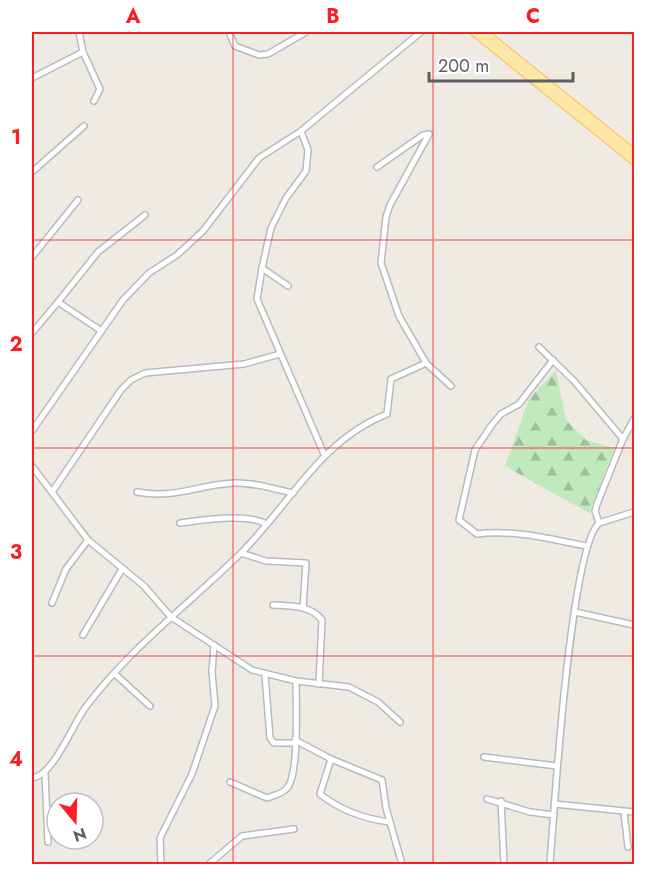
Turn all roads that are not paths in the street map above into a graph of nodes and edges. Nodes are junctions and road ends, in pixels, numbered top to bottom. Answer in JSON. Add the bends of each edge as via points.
{"nodes":[{"id":1,"x":79,"y":32,"type":"edge"},
{"id":2,"x":229,"y":32,"type":"edge"},
{"id":3,"x":306,"y":32,"type":"edge"},
{"id":4,"x":422,"y":32,"type":"edge"},
{"id":5,"x":474,"y":32,"type":"edge"},
{"id":6,"x":484,"y":32,"type":"edge"},
{"id":7,"x":83,"y":52,"type":"junction"},
{"id":8,"x":32,"y":78,"type":"edge"},
{"id":9,"x":94,"y":101,"type":"dead end"},
{"id":10,"x":84,"y":126,"type":"dead end"},
{"id":11,"x":301,"y":131,"type":"junction"},
{"id":12,"x":634,"y":153,"type":"edge"},
{"id":13,"x":634,"y":161,"type":"edge"},
{"id":14,"x":377,"y":167,"type":"dead end"},
{"id":15,"x":32,"y":172,"type":"edge"},
{"id":16,"x":78,"y":200,"type":"dead end"},
{"id":17,"x":145,"y":215,"type":"dead end"},
{"id":18,"x":32,"y":257,"type":"edge"},
{"id":19,"x":262,"y":268,"type":"junction"},
{"id":20,"x":288,"y":285,"type":"dead end"},
{"id":21,"x":58,"y":302,"type":"junction"},
{"id":22,"x":100,"y":330,"type":"junction"},
{"id":23,"x":32,"y":333,"type":"edge"},
{"id":24,"x":539,"y":347,"type":"dead end"},
{"id":25,"x":280,"y":354,"type":"junction"},
{"id":26,"x":553,"y":360,"type":"junction"},
{"id":27,"x":426,"y":363,"type":"junction"},
{"id":28,"x":451,"y":387,"type":"dead end"},
{"id":29,"x":634,"y":419,"type":"edge"},
{"id":30,"x":32,"y":431,"type":"edge"},
{"id":31,"x":622,"y":439,"type":"junction"},
{"id":32,"x":324,"y":454,"type":"junction"},
{"id":33,"x":32,"y":466,"type":"edge"},
{"id":34,"x":52,"y":492,"type":"junction"},
{"id":35,"x":137,"y":492,"type":"dead end"},
{"id":36,"x":293,"y":493,"type":"junction"},
{"id":37,"x":634,"y":512,"type":"edge"},
{"id":38,"x":180,"y":523,"type":"dead end"},
{"id":39,"x":599,"y":523,"type":"junction"},
{"id":40,"x":267,"y":524,"type":"junction"},
{"id":41,"x":88,"y":540,"type":"junction"},
{"id":42,"x":586,"y":546,"type":"junction"},
{"id":43,"x":241,"y":553,"type":"junction"},
{"id":44,"x":122,"y":569,"type":"junction"},
{"id":45,"x":52,"y":603,"type":"dead end"},
{"id":46,"x":273,"y":605,"type":"dead end"},
{"id":47,"x":303,"y":608,"type":"junction"},
{"id":48,"x":575,"y":612,"type":"junction"},
{"id":49,"x":171,"y":617,"type":"junction"},
{"id":50,"x":634,"y":625,"type":"edge"},
{"id":51,"x":83,"y":635,"type":"dead end"},
{"id":52,"x":214,"y":645,"type":"junction"},
{"id":53,"x":115,"y":674,"type":"junction"},
{"id":54,"x":265,"y":675,"type":"junction"},
{"id":55,"x":296,"y":681,"type":"junction"},
{"id":56,"x":319,"y":684,"type":"junction"},
{"id":57,"x":150,"y":706,"type":"dead end"},
{"id":58,"x":400,"y":722,"type":"dead end"},
{"id":59,"x":295,"y":742,"type":"junction"},
{"id":60,"x":483,"y":757,"type":"dead end"},
{"id":61,"x":331,"y":759,"type":"junction"},
{"id":62,"x":557,"y":766,"type":"junction"},
{"id":63,"x":45,"y":773,"type":"junction"},
{"id":64,"x":32,"y":778,"type":"edge"},
{"id":65,"x":230,"y":782,"type":"dead end"},
{"id":66,"x":46,"y":791,"type":"edge"},
{"id":67,"x":487,"y":799,"type":"dead end"},
{"id":68,"x":501,"y":801,"type":"junction"},
{"id":69,"x":554,"y":804,"type":"junction"},
{"id":70,"x":624,"y":812,"type":"junction"},
{"id":71,"x":634,"y":812,"type":"edge"},
{"id":72,"x":554,"y":815,"type":"junction"},
{"id":73,"x":390,"y":822,"type":"junction"},
{"id":74,"x":294,"y":829,"type":"dead end"},
{"id":75,"x":627,"y":847,"type":"dead end"},
{"id":76,"x":161,"y":864,"type":"edge"},
{"id":77,"x":209,"y":864,"type":"edge"},
{"id":78,"x":402,"y":864,"type":"edge"},
{"id":79,"x":504,"y":864,"type":"edge"},
{"id":80,"x":550,"y":864,"type":"edge"}],
"edges":[{"from":1,"to":7,"type":"street"},
{"from":2,"to":3,"type":"street","via":[[236,46],[259,55],[268,54]]},
{"from":4,"to":11,"type":"street"},
{"from":5,"to":13,"type":"main road"},
{"from":6,"to":12,"type":"main road"},
{"from":7,"to":8,"type":"street"},
{"from":7,"to":9,"type":"street","via":[[100,89]]},
{"from":10,"to":15,"type":"street"},
{"from":11,"to":19,"type":"street","via":[[308,150],[306,171],[271,228]]},
{"from":11,"to":22,"type":"street","via":[[259,159],[203,231],[149,273]]},
{"from":14,"to":27,"type":"street","via":[[429,134],[390,206],[381,263],[399,316]]},
{"from":16,"to":18,"type":"street"},
{"from":17,"to":21,"type":"street","via":[[98,252]]},
{"from":19,"to":20,"type":"street"},
{"from":19,"to":25,"type":"street","via":[[257,299]]},
{"from":21,"to":22,"type":"street"},
{"from":21,"to":23,"type":"street"},
{"from":22,"to":30,"type":"street"},
{"from":24,"to":26,"type":"street"},
{"from":25,"to":32,"type":"street"},
{"from":25,"to":34,"type":"street","via":[[244,364],[145,373],[132,380],[121,390]]},
{"from":26,"to":31,"type":"street"},
{"from":26,"to":42,"type":"street","via":[[519,405],[501,414],[475,450],[459,519],[477,534],[487,531]]},
{"from":27,"to":28,"type":"street"},
{"from":27,"to":32,"type":"street","via":[[391,379],[387,414]]},
{"from":29,"to":31,"type":"street"},
{"from":31,"to":39,"type":"street","via":[[595,511]]},
{"from":32,"to":36,"type":"street"},
{"from":33,"to":34,"type":"street"},
{"from":34,"to":41,"type":"street"},
{"from":35,"to":36,"type":"street","via":[[161,496],[237,483]]},
{"from":36,"to":40,"type":"street"},
{"from":37,"to":39,"type":"street"},
{"from":38,"to":40,"type":"street","via":[[216,518],[260,520]]},
{"from":39,"to":42,"type":"street"},
{"from":40,"to":43,"type":"street"},
{"from":41,"to":44,"type":"street"},
{"from":41,"to":45,"type":"street","via":[[66,569]]},
{"from":42,"to":48,"type":"street"},
{"from":43,"to":47,"type":"street","via":[[266,561],[306,563]]},
{"from":43,"to":49,"type":"street"},
{"from":44,"to":49,"type":"street","via":[[144,586]]},
{"from":44,"to":51,"type":"street"},
{"from":46,"to":47,"type":"street"},
{"from":47,"to":56,"type":"street","via":[[322,620]]},
{"from":48,"to":50,"type":"street"},
{"from":48,"to":62,"type":"street"},
{"from":49,"to":52,"type":"street"},
{"from":49,"to":53,"type":"street"},
{"from":52,"to":54,"type":"street"},
{"from":52,"to":76,"type":"street","via":[[215,706],[192,774],[160,838]]},
{"from":53,"to":57,"type":"street"},
{"from":53,"to":63,"type":"street","via":[[85,708]]},
{"from":54,"to":55,"type":"street"},
{"from":54,"to":59,"type":"street","via":[[270,738],[274,743]]},
{"from":55,"to":56,"type":"street"},
{"from":55,"to":59,"type":"street"},
{"from":56,"to":58,"type":"street","via":[[349,687],[378,702]]},
{"from":59,"to":61,"type":"street"},
{"from":59,"to":65,"type":"street","via":[[294,771],[284,792],[267,798]]},
{"from":60,"to":62,"type":"street"},
{"from":61,"to":73,"type":"street","via":[[382,780]]},
{"from":61,"to":73,"type":"street","via":[[320,794],[357,814]]},
{"from":62,"to":69,"type":"street"},
{"from":63,"to":64,"type":"street"},
{"from":63,"to":66,"type":"street"},
{"from":67,"to":68,"type":"street"},
{"from":68,"to":72,"type":"street","via":[[527,811]]},
{"from":68,"to":79,"type":"street"},
{"from":69,"to":70,"type":"street"},
{"from":69,"to":72,"type":"street"},
{"from":70,"to":71,"type":"street"},
{"from":70,"to":75,"type":"street"},
{"from":72,"to":80,"type":"street"},
{"from":73,"to":78,"type":"street"},
{"from":74,"to":77,"type":"street","via":[[242,836]]}]}
